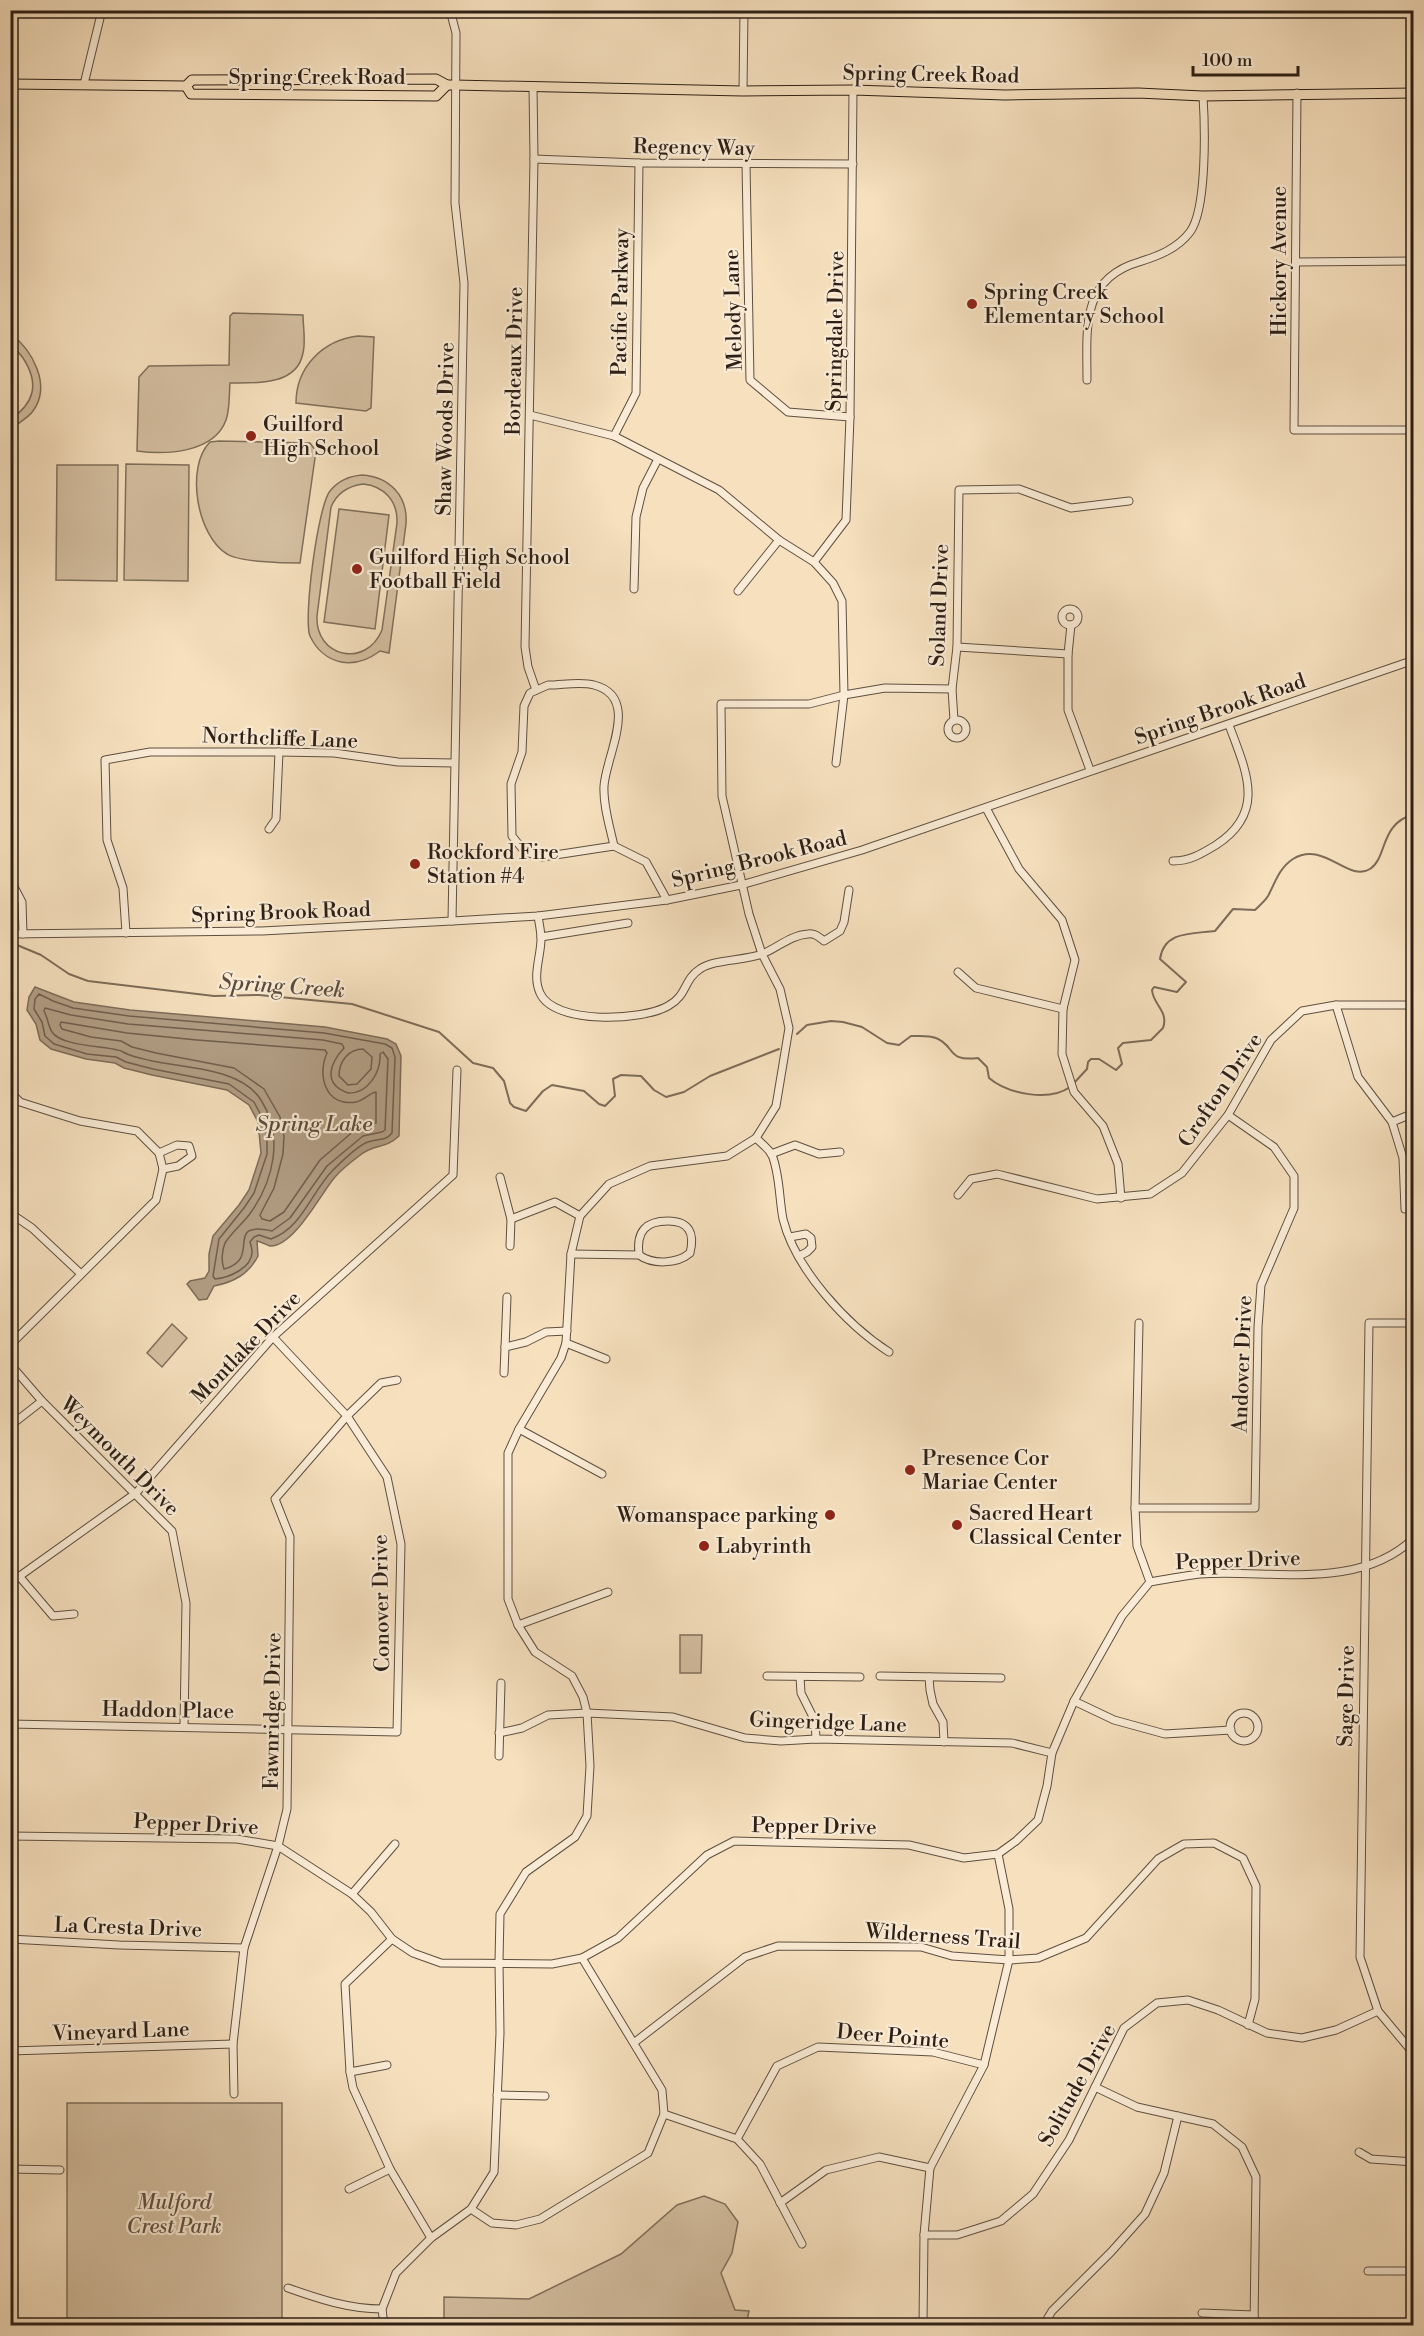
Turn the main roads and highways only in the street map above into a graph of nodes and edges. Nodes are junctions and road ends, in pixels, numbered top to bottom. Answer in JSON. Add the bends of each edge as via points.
{"nodes":[{"id":1,"x":10,"y":84,"type":"edge"},
{"id":2,"x":451,"y":85,"type":"junction"},
{"id":3,"x":186,"y":86,"type":"junction"},
{"id":4,"x":1413,"y":93,"type":"edge"}],
"edges":[{"from":1,"to":3,"type":"main road","name":"Spring Creek Road"},
{"from":2,"to":3,"type":"main road","name":"Spring Creek Road","via":[[436,79],[192,80]]},
{"from":2,"to":3,"type":"main road","name":"Spring Creek Road","via":[[436,96],[191,94]]},
{"from":2,"to":4,"type":"main road","name":"Spring Creek Road","via":[[1203,96]]}]}
